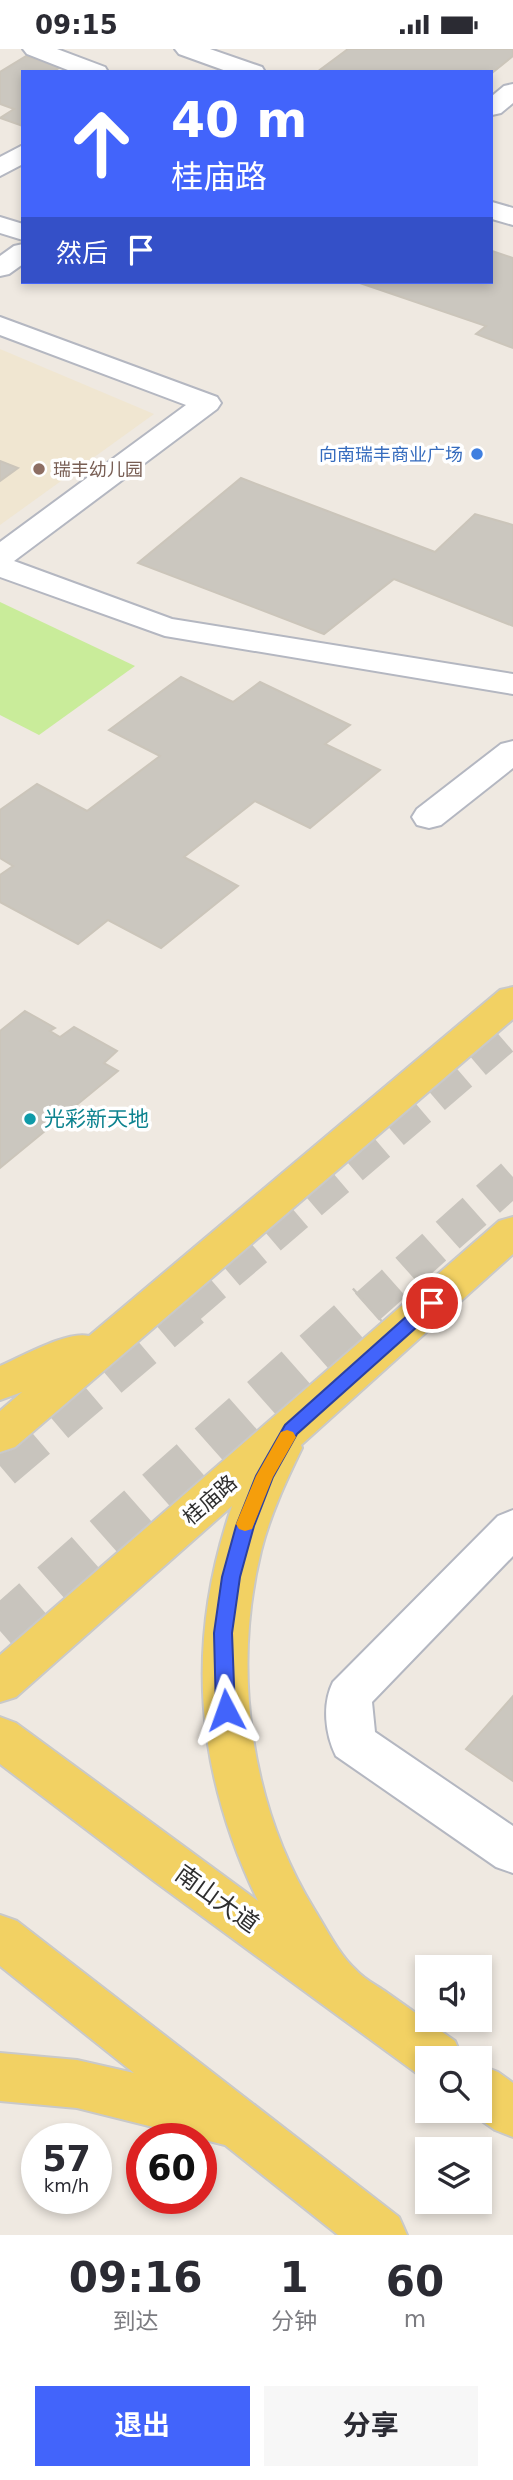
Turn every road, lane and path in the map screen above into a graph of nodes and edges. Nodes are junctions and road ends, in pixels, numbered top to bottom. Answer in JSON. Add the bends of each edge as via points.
{"nodes":[{"id":1,"x":35,"y":49,"type":"edge"},
{"id":2,"x":187,"y":49,"type":"edge"},
{"id":3,"x":91,"y":70,"type":"edge"},
{"id":4,"x":247,"y":70,"type":"edge"},
{"id":5,"x":513,"y":91,"type":"edge"},
{"id":6,"x":493,"y":107,"type":"edge"},
{"id":7,"x":21,"y":154,"type":"edge"},
{"id":8,"x":0,"y":167,"type":"edge"},
{"id":9,"x":493,"y":210,"type":"edge"},
{"id":10,"x":513,"y":216,"type":"edge"},
{"id":11,"x":0,"y":225,"type":"edge"},
{"id":12,"x":21,"y":231,"type":"edge"},
{"id":13,"x":21,"y":253,"type":"edge"},
{"id":14,"x":0,"y":268,"type":"edge"},
{"id":15,"x":0,"y":325,"type":"edge"},
{"id":16,"x":0,"y":557,"type":"edge"},
{"id":17,"x":0,"y":566,"type":"edge"},
{"id":18,"x":513,"y":684,"type":"edge"},
{"id":19,"x":513,"y":751,"type":"edge"},
{"id":20,"x":429,"y":817,"type":"dead end"},
{"id":21,"x":513,"y":999,"type":"edge"},
{"id":22,"x":513,"y":1231,"type":"edge"},
{"id":23,"x":148,"y":1308,"type":"junction"},
{"id":24,"x":0,"y":1384,"type":"edge"},
{"id":25,"x":291,"y":1429,"type":"junction"},
{"id":26,"x":0,"y":1436,"type":"edge"},
{"id":27,"x":513,"y":1528,"type":"edge"},
{"id":28,"x":0,"y":1683,"type":"edge"},
{"id":29,"x":0,"y":1737,"type":"edge"},
{"id":30,"x":513,"y":1852,"type":"edge"},
{"id":31,"x":0,"y":1937,"type":"edge"},
{"id":32,"x":338,"y":1987,"type":"junction"},
{"id":33,"x":420,"y":2046,"type":"edge"},
{"id":34,"x":0,"y":2077,"type":"edge"},
{"id":35,"x":492,"y":2098,"type":"edge"},
{"id":36,"x":513,"y":2113,"type":"edge"},
{"id":37,"x":244,"y":2127,"type":"junction"},
{"id":38,"x":380,"y":2235,"type":"edge"}],
"edges":[{"from":1,"to":3,"type":"street"},
{"from":2,"to":4,"type":"street"},
{"from":5,"to":6,"type":"street"},
{"from":7,"to":8,"type":"street"},
{"from":9,"to":10,"type":"street"},
{"from":11,"to":12,"type":"street"},
{"from":13,"to":14,"type":"street"},
{"from":15,"to":16,"type":"street","via":[[206,403]]},
{"from":17,"to":18,"type":"street","via":[[165,627]]},
{"from":19,"to":20,"type":"street"},
{"from":21,"to":23,"type":"main road"},
{"from":22,"to":25,"type":"main road","name":"桂庙路"},
{"from":23,"to":24,"type":"main road","via":[[98,1340]]},
{"from":23,"to":26,"type":"main road"},
{"from":25,"to":28,"type":"main road","name":"桂庙路"},
{"from":25,"to":32,"type":"main road","via":[[265,1476],[234,1565],[223,1633],[223,1690],[230,1749],[268,1869]]},
{"from":27,"to":30,"type":"street","via":[[349,1696],[352,1742]]},
{"from":29,"to":32,"type":"main road","name":"南山大道"},
{"from":31,"to":37,"type":"main road"},
{"from":32,"to":33,"type":"main road","name":"南山大道"},
{"from":34,"to":37,"type":"main road","via":[[77,2084]]},
{"from":35,"to":36,"type":"main road"},
{"from":37,"to":38,"type":"main road"}]}
